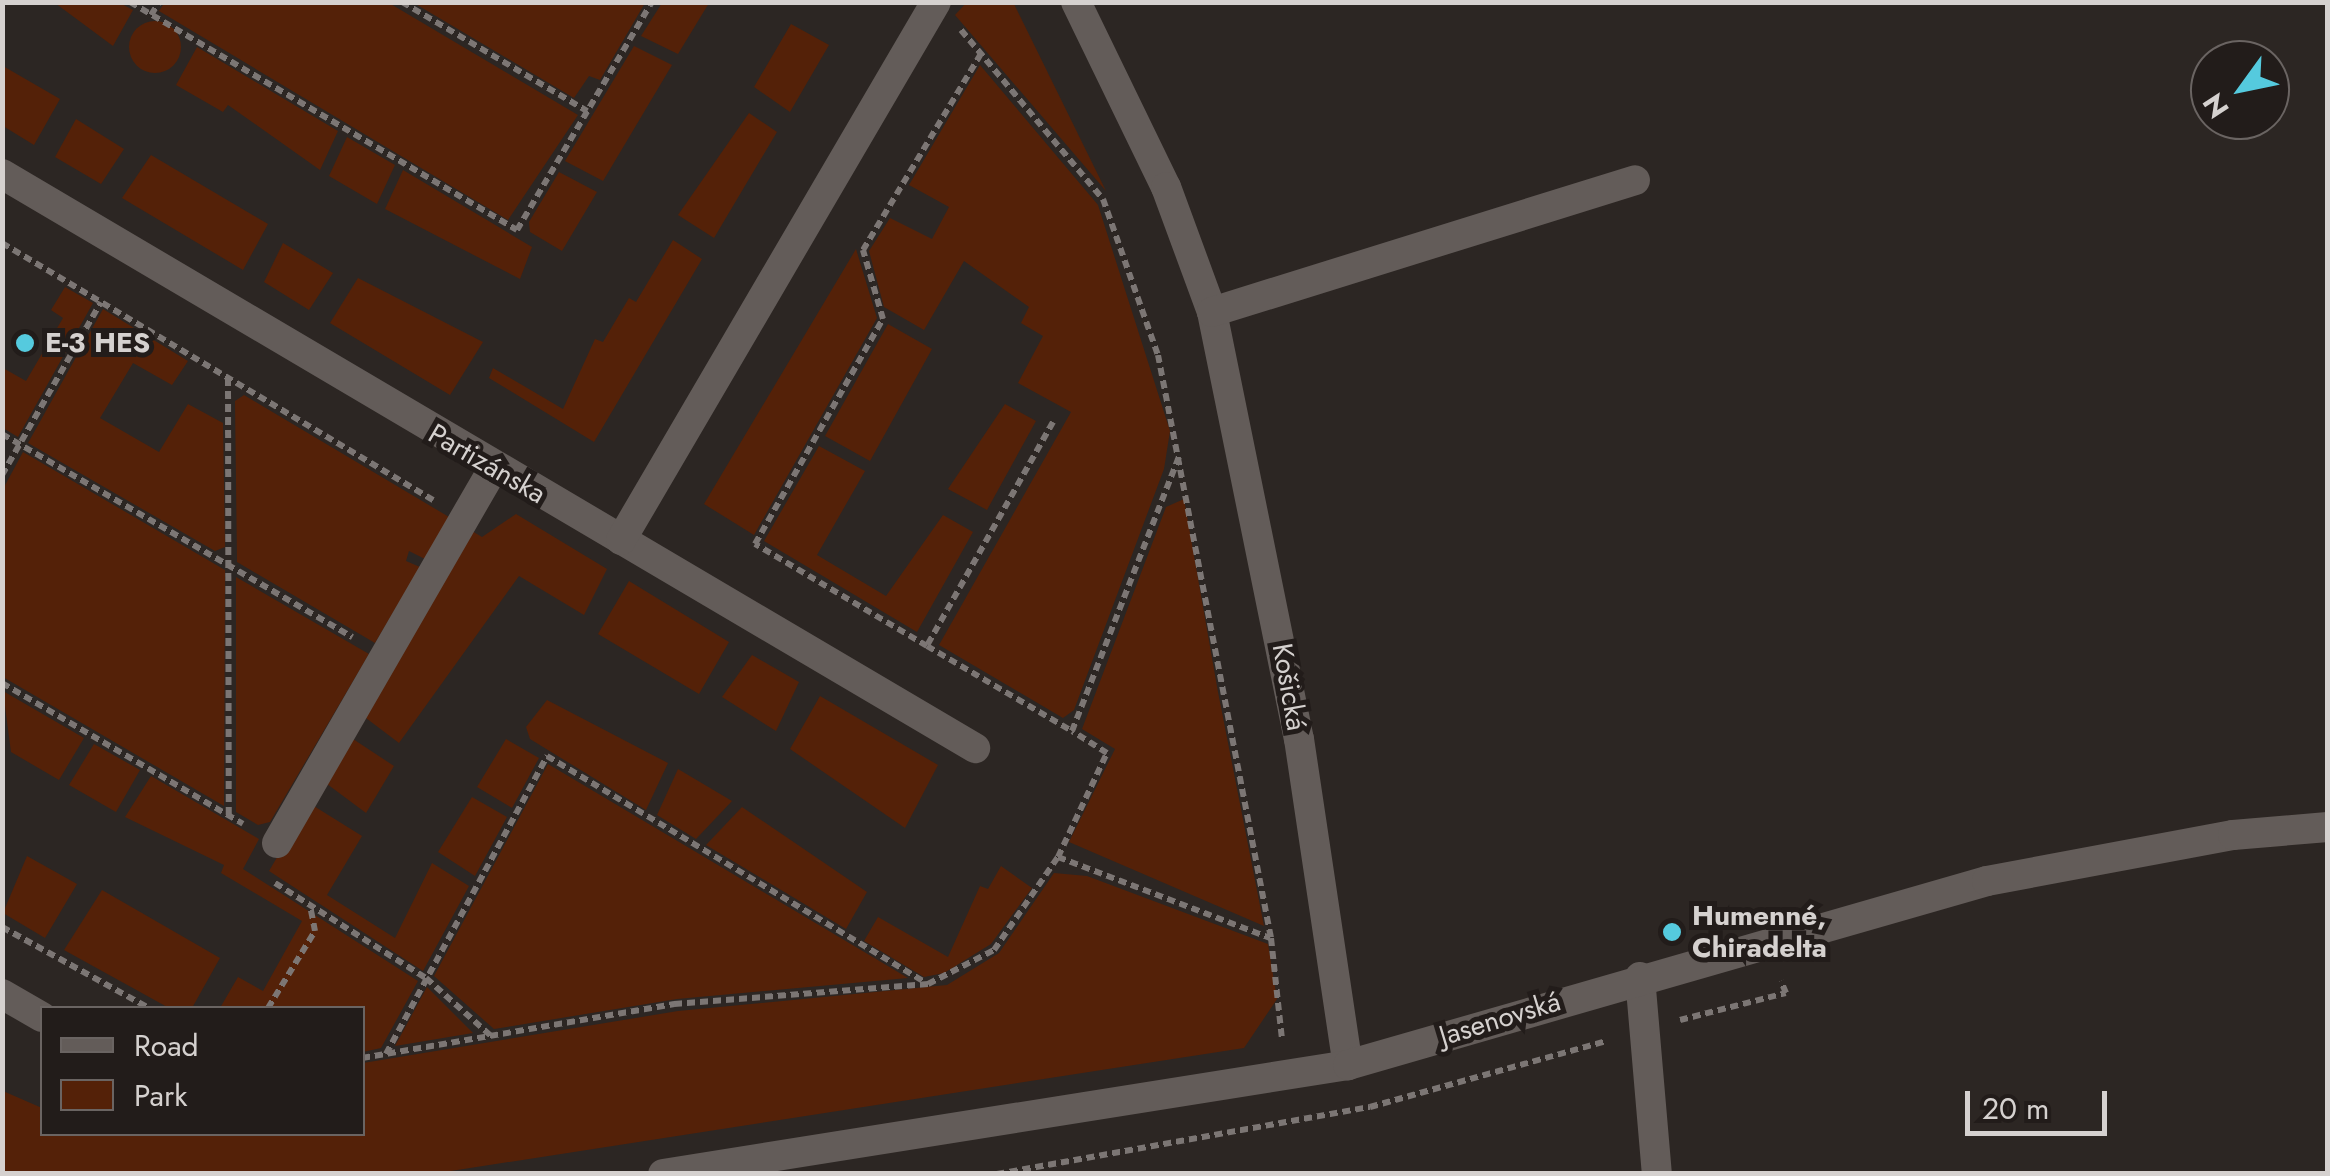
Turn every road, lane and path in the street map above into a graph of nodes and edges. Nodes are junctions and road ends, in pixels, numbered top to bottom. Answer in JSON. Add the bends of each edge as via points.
{"nodes":[{"id":1,"x":130,"y":2,"type":"edge"},
{"id":2,"x":159,"y":2,"type":"edge"},
{"id":3,"x":402,"y":2,"type":"edge"},
{"id":4,"x":652,"y":2,"type":"edge"},
{"id":5,"x":1076,"y":2,"type":"edge"},
{"id":6,"x":942,"y":9,"type":"edge"},
{"id":7,"x":152,"y":15,"type":"junction"},
{"id":8,"x":981,"y":54,"type":"junction"},
{"id":9,"x":587,"y":112,"type":"junction"},
{"id":10,"x":2,"y":174,"type":"edge"},
{"id":11,"x":1636,"y":180,"type":"dead end"},
{"id":12,"x":2,"y":242,"type":"edge"},
{"id":13,"x":100,"y":302,"type":"junction"},
{"id":14,"x":1212,"y":312,"type":"junction"},
{"id":15,"x":228,"y":378,"type":"junction"},
{"id":16,"x":1053,"y":422,"type":"dead end"},
{"id":17,"x":2,"y":434,"type":"edge"},
{"id":18,"x":20,"y":444,"type":"junction"},
{"id":19,"x":1180,"y":454,"type":"junction"},
{"id":20,"x":493,"y":469,"type":"junction"},
{"id":21,"x":2,"y":475,"type":"edge"},
{"id":22,"x":464,"y":519,"type":"junction"},
{"id":23,"x":621,"y":540,"type":"junction"},
{"id":24,"x":230,"y":566,"type":"junction"},
{"id":25,"x":927,"y":646,"type":"junction"},
{"id":26,"x":385,"y":655,"type":"junction"},
{"id":27,"x":2,"y":683,"type":"edge"},
{"id":28,"x":1072,"y":732,"type":"junction"},
{"id":29,"x":975,"y":748,"type":"dead end"},
{"id":30,"x":229,"y":816,"type":"junction"},
{"id":31,"x":2328,"y":827,"type":"edge"},
{"id":32,"x":277,"y":842,"type":"junction"},
{"id":33,"x":1058,"y":857,"type":"junction"},
{"id":34,"x":310,"y":905,"type":"junction"},
{"id":35,"x":2,"y":927,"type":"edge"},
{"id":36,"x":1271,"y":938,"type":"junction"},
{"id":37,"x":1640,"y":977,"type":"junction"},
{"id":38,"x":426,"y":978,"type":"junction"},
{"id":39,"x":928,"y":984,"type":"junction"},
{"id":40,"x":2,"y":994,"type":"edge"},
{"id":41,"x":145,"y":1006,"type":"edge"},
{"id":42,"x":269,"y":1006,"type":"edge"},
{"id":43,"x":40,"y":1016,"type":"edge"},
{"id":44,"x":1278,"y":1027,"type":"dead end"},
{"id":45,"x":491,"y":1036,"type":"junction"},
{"id":46,"x":386,"y":1054,"type":"junction"},
{"id":47,"x":365,"y":1058,"type":"edge"},
{"id":48,"x":1348,"y":1065,"type":"junction"},
{"id":49,"x":663,"y":1174,"type":"edge"},
{"id":50,"x":1657,"y":1174,"type":"edge"}],
"edges":[{"from":1,"to":7,"type":"path"},
{"from":2,"to":7,"type":"path"},
{"from":3,"to":9,"type":"path"},
{"from":4,"to":9,"type":"path"},
{"from":5,"to":14,"type":"street","name":"Košická","via":[[1166,187]]},
{"from":6,"to":8,"type":"path"},
{"from":6,"to":23,"type":"street"},
{"from":7,"to":9,"type":"path","via":[[517,230]]},
{"from":8,"to":19,"type":"path","via":[[1102,199],[1158,355]]},
{"from":8,"to":25,"type":"path","via":[[863,250],[884,319],[755,544]]},
{"from":10,"to":20,"type":"street","name":"Partizánska"},
{"from":11,"to":14,"type":"street"},
{"from":12,"to":13,"type":"path"},
{"from":13,"to":15,"type":"path"},
{"from":13,"to":18,"type":"path"},
{"from":14,"to":48,"type":"street","name":"Košická","via":[[1299,739]]},
{"from":15,"to":22,"type":"path"},
{"from":15,"to":24,"type":"path"},
{"from":16,"to":25,"type":"path"},
{"from":17,"to":18,"type":"path"},
{"from":18,"to":21,"type":"path"},
{"from":18,"to":24,"type":"path"},
{"from":19,"to":28,"type":"path"},
{"from":19,"to":36,"type":"path"},
{"from":20,"to":22,"type":"street"},
{"from":20,"to":23,"type":"street","name":"Partizánska"},
{"from":22,"to":26,"type":"street"},
{"from":23,"to":29,"type":"street","name":"Partizánska"},
{"from":24,"to":26,"type":"path"},
{"from":24,"to":30,"type":"path"},
{"from":25,"to":28,"type":"path"},
{"from":26,"to":32,"type":"street"},
{"from":27,"to":30,"type":"path"},
{"from":28,"to":33,"type":"path","via":[[1107,753]]},
{"from":30,"to":32,"type":"path"},
{"from":31,"to":37,"type":"street","name":"Jasenovská","via":[[2232,835],[1988,881]]},
{"from":32,"to":34,"type":"path","via":[[259,872]]},
{"from":33,"to":36,"type":"path"},
{"from":33,"to":39,"type":"path","via":[[994,950]]},
{"from":34,"to":38,"type":"path"},
{"from":34,"to":42,"type":"path","via":[[315,931]]},
{"from":35,"to":41,"type":"path"},
{"from":36,"to":44,"type":"path"},
{"from":37,"to":48,"type":"street","name":"Jasenovská"},
{"from":37,"to":50,"type":"street"},
{"from":38,"to":39,"type":"path","via":[[547,756]]},
{"from":38,"to":45,"type":"path"},
{"from":38,"to":46,"type":"path"},
{"from":39,"to":45,"type":"path","via":[[674,1004]]},
{"from":40,"to":43,"type":"street"},
{"from":45,"to":46,"type":"path"},
{"from":46,"to":47,"type":"path"},
{"from":48,"to":49,"type":"street","name":"Jasenovská"}]}
